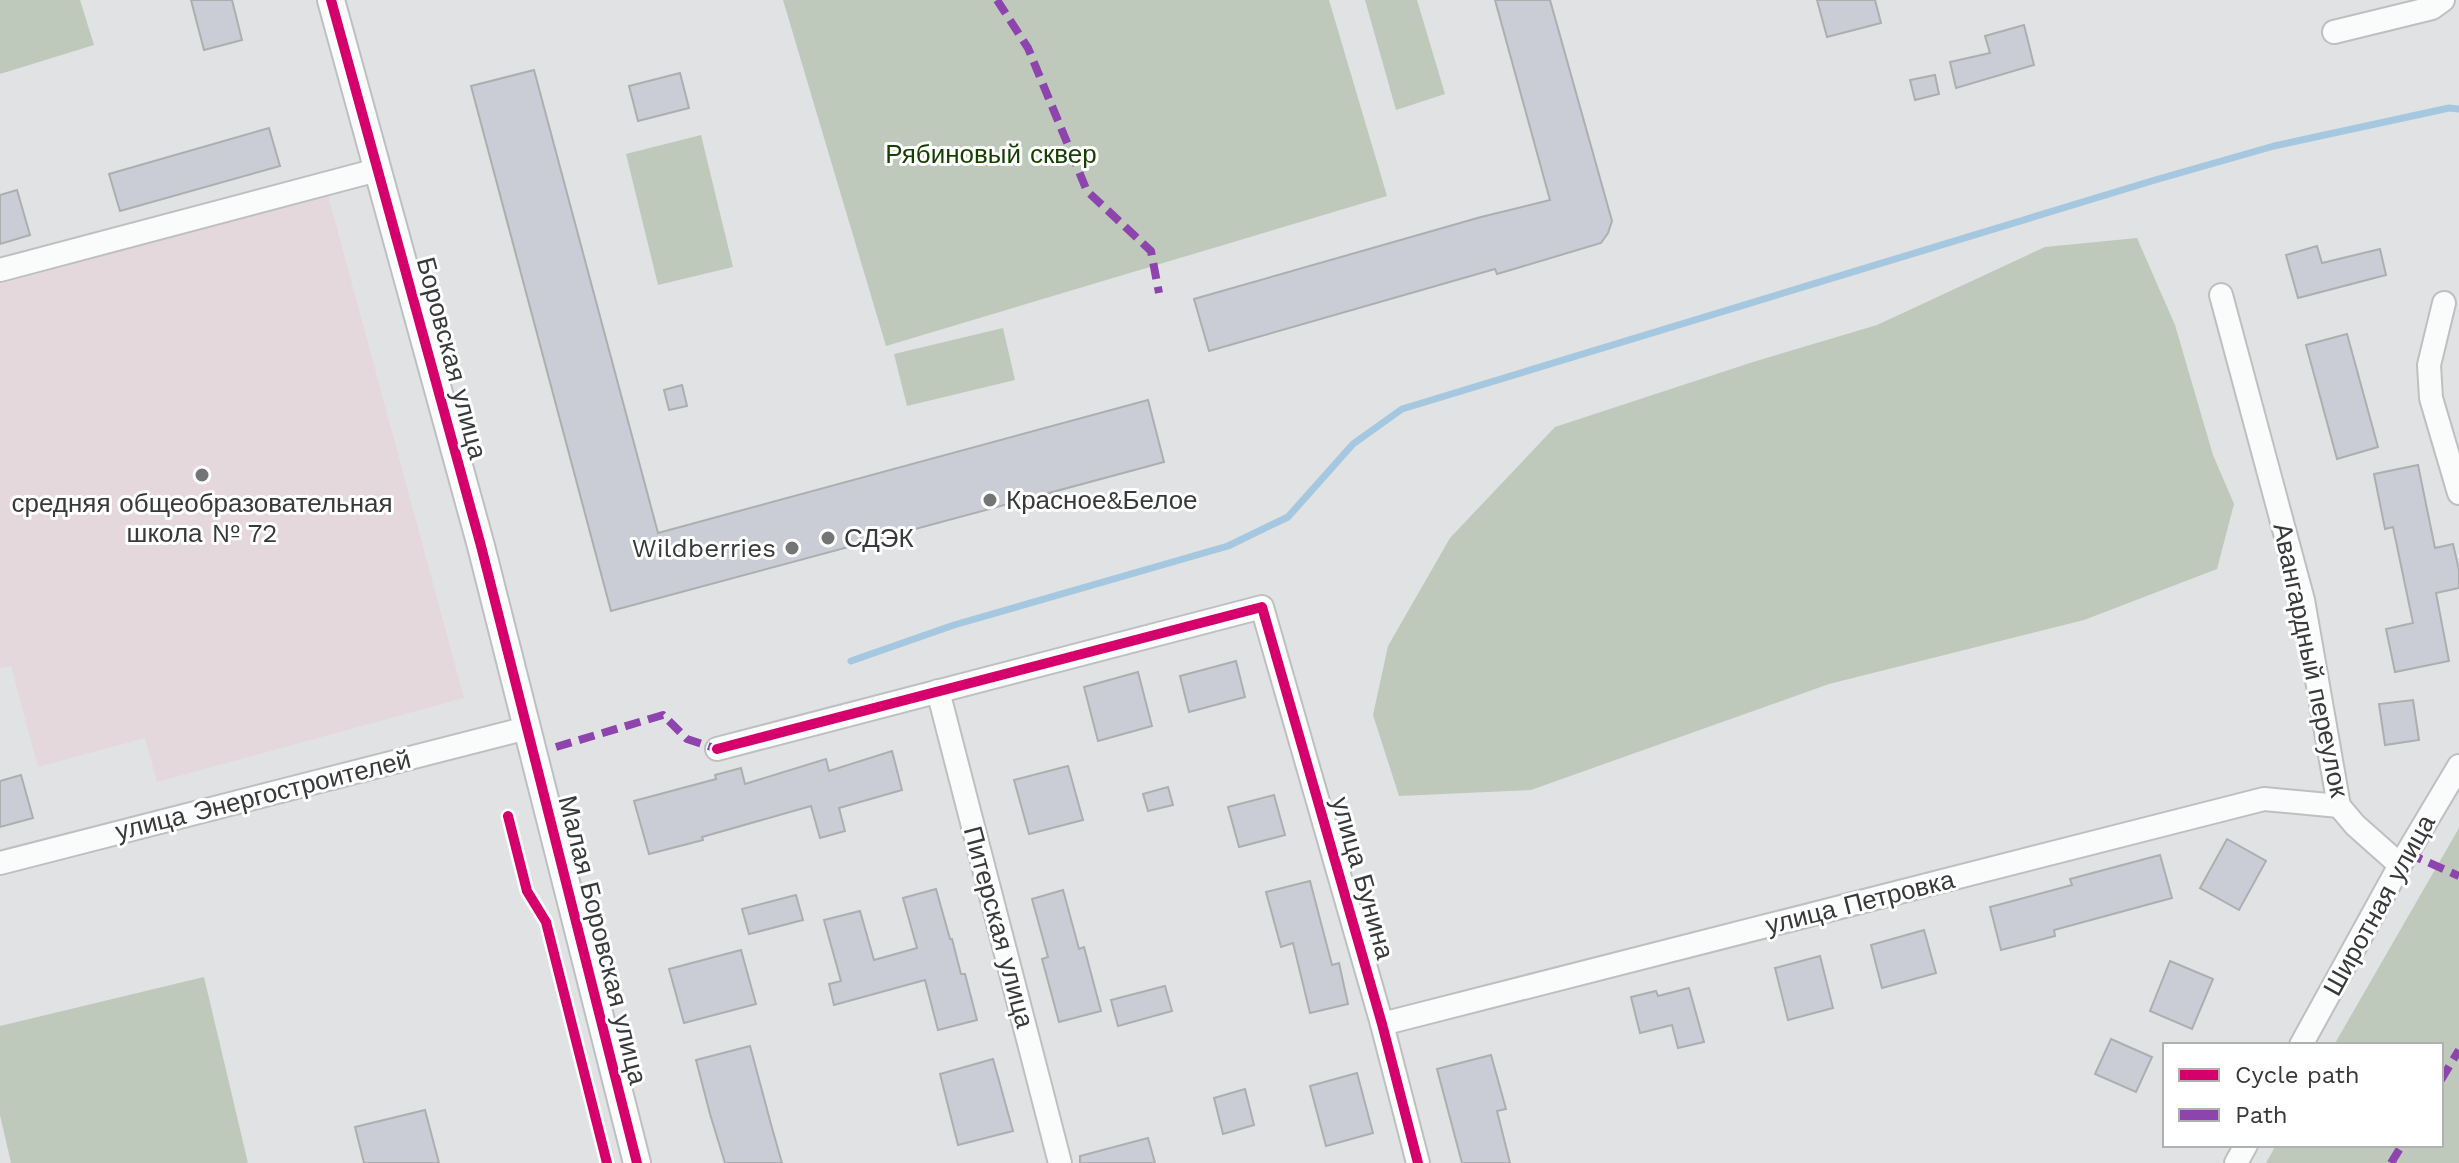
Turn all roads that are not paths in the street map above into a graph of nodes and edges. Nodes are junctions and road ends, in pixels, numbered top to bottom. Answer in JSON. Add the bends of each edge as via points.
{"nodes":[{"id":1,"x":331,"y":0,"type":"edge"},
{"id":2,"x":2443,"y":0,"type":"edge"},
{"id":3,"x":2334,"y":32,"type":"dead end"},
{"id":4,"x":377,"y":170,"type":"junction"},
{"id":5,"x":0,"y":270,"type":"edge"},
{"id":6,"x":2221,"y":295,"type":"dead end"},
{"id":7,"x":2444,"y":303,"type":"dead end"},
{"id":8,"x":2459,"y":493,"type":"edge"},
{"id":9,"x":938,"y":691,"type":"junction"},
{"id":10,"x":527,"y":728,"type":"junction"},
{"id":11,"x":717,"y":749,"type":"dead end"},
{"id":12,"x":2459,"y":766,"type":"edge"},
{"id":13,"x":2339,"y":806,"type":"junction"},
{"id":14,"x":0,"y":863,"type":"edge"},
{"id":15,"x":2400,"y":865,"type":"junction"},
{"id":16,"x":1382,"y":1024,"type":"junction"},
{"id":17,"x":2302,"y":1043,"type":"edge"},
{"id":18,"x":637,"y":1163,"type":"edge"},
{"id":19,"x":1060,"y":1163,"type":"edge"},
{"id":20,"x":1418,"y":1163,"type":"edge"}],
"edges":[{"from":1,"to":4,"type":"street","name":"Боровская улица"},
{"from":2,"to":3,"type":"street","via":[[2432,8]]},
{"from":4,"to":5,"type":"street"},
{"from":4,"to":10,"type":"street","name":"Боровская улица"},
{"from":6,"to":13,"type":"street","name":"Авангардный переулок","via":[[2303,600]]},
{"from":7,"to":8,"type":"street","via":[[2429,365],[2431,398]]},
{"from":9,"to":11,"type":"street"},
{"from":9,"to":16,"type":"street","name":"улица Бунина","via":[[1262,607]]},
{"from":9,"to":19,"type":"street","name":"Питерская улица"},
{"from":10,"to":14,"type":"street","name":"улица Энергостроителей"},
{"from":10,"to":18,"type":"street","name":"Малая Боровская улица"},
{"from":12,"to":15,"type":"street","name":"Широтная улица"},
{"from":13,"to":15,"type":"street","name":"Авангардный переулок"},
{"from":13,"to":16,"type":"street","name":"улица Петровка","via":[[2264,799]]},
{"from":15,"to":17,"type":"street","name":"Широтная улица"},
{"from":16,"to":20,"type":"street","name":"улица Бунина"}]}
